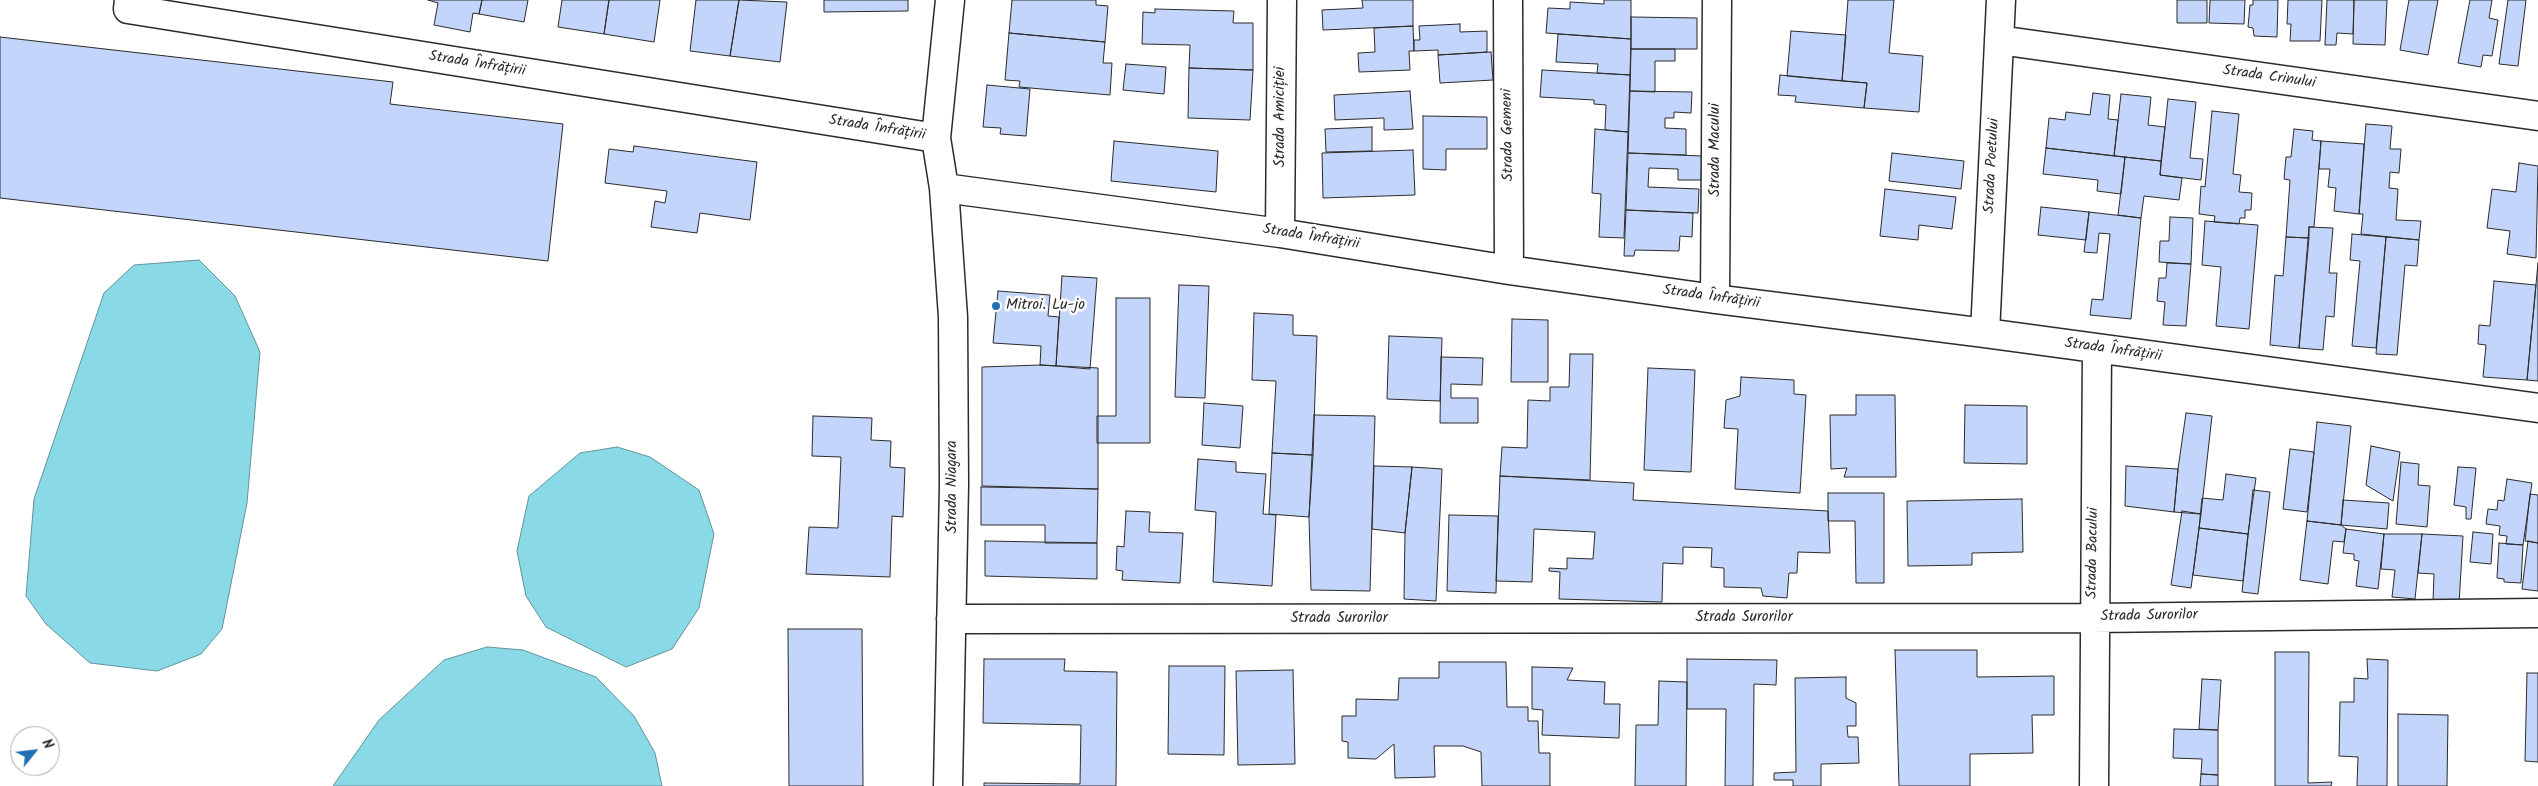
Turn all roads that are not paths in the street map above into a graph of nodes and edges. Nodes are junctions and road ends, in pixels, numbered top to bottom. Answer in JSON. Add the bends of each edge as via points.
{"nodes":[{"id":1,"x":950,"y":0,"type":"edge"},
{"id":2,"x":1282,"y":0,"type":"edge"},
{"id":3,"x":1508,"y":0,"type":"edge"},
{"id":4,"x":1716,"y":0,"type":"edge"},
{"id":5,"x":2001,"y":0,"type":"edge"},
{"id":6,"x":128,"y":5,"type":"edge"},
{"id":7,"x":1999,"y":40,"type":"junction"},
{"id":8,"x":2538,"y":116,"type":"edge"},
{"id":9,"x":936,"y":138,"type":"junction"},
{"id":10,"x":944,"y":188,"type":"junction"},
{"id":11,"x":1280,"y":233,"type":"junction"},
{"id":12,"x":1509,"y":270,"type":"junction"},
{"id":13,"x":1715,"y":299,"type":"junction"},
{"id":14,"x":1985,"y":333,"type":"junction"},
{"id":15,"x":2097,"y":349,"type":"junction"},
{"id":16,"x":2538,"y":408,"type":"edge"},
{"id":17,"x":2538,"y":613,"type":"edge"},
{"id":18,"x":2093,"y":618,"type":"junction"},
{"id":19,"x":951,"y":620,"type":"junction"},
{"id":20,"x":948,"y":786,"type":"edge"},
{"id":21,"x":2094,"y":786,"type":"edge"}],
"edges":[{"from":1,"to":9,"type":"street"},
{"from":2,"to":11,"type":"street","name":"Strada Amiciției"},
{"from":3,"to":12,"type":"street","name":"Strada Gemeni"},
{"from":4,"to":13,"type":"street","name":"Strada Macului"},
{"from":5,"to":7,"type":"street","name":"Strada Poetului"},
{"from":6,"to":9,"type":"street","name":"Strada Înfrățirii"},
{"from":7,"to":8,"type":"street","name":"Strada Crinului"},
{"from":7,"to":14,"type":"street","name":"Strada Poetului"},
{"from":9,"to":10,"type":"street","name":"Strada Înfrățirii"},
{"from":10,"to":11,"type":"street","name":"Strada Înfrățirii"},
{"from":10,"to":19,"type":"street","name":"Strada Niagara","via":[[953,318]]},
{"from":11,"to":12,"type":"street","name":"Strada Înfrățirii"},
{"from":12,"to":13,"type":"street","name":"Strada Înfrățirii"},
{"from":13,"to":14,"type":"street","name":"Strada Înfrățirii"},
{"from":14,"to":15,"type":"street","name":"Strada Înfrățirii"},
{"from":15,"to":16,"type":"street","name":"Strada Înfrățirii"},
{"from":15,"to":18,"type":"street","name":"Strada Bacului"},
{"from":17,"to":18,"type":"street","name":"Strada Surorilor"},
{"from":18,"to":19,"type":"street","name":"Strada Surorilor"},
{"from":18,"to":21,"type":"street","name":"Strada Bacului"},
{"from":19,"to":20,"type":"street","name":"Strada Niagara"}]}
